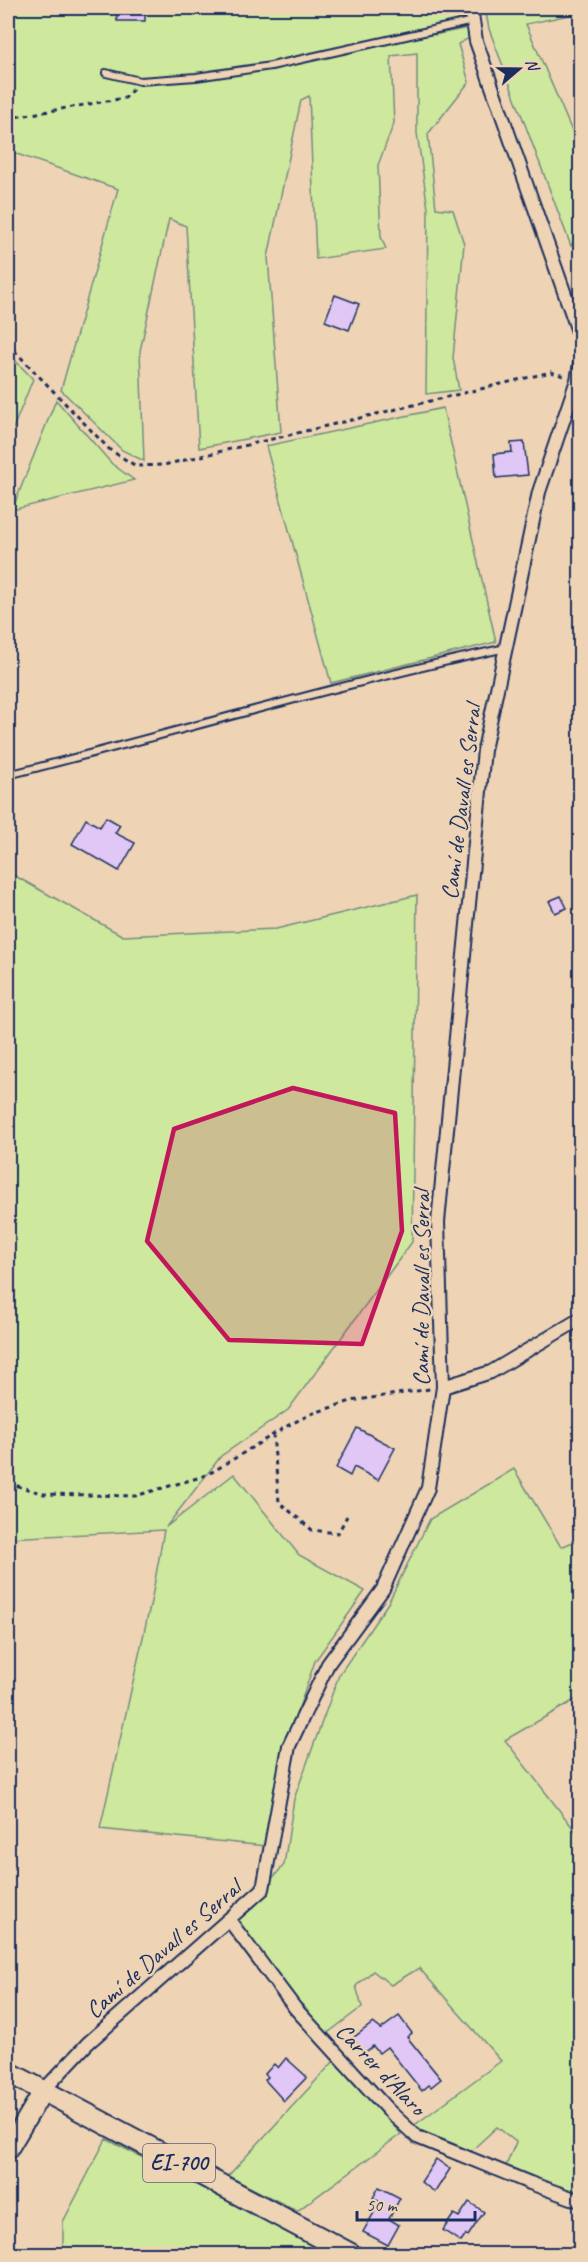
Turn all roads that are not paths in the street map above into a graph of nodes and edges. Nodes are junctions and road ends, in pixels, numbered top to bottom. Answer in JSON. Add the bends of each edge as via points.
{"nodes":[{"id":1,"x":471,"y":8,"type":"edge"},
{"id":2,"x":473,"y":21,"type":"junction"},
{"id":3,"x":106,"y":73,"type":"dead end"},
{"id":4,"x":580,"y":337,"type":"edge"},
{"id":5,"x":580,"y":364,"type":"edge"},
{"id":6,"x":506,"y":648,"type":"junction"},
{"id":7,"x":8,"y":776,"type":"edge"},
{"id":8,"x":580,"y":1319,"type":"edge"},
{"id":9,"x":444,"y":1387,"type":"junction"},
{"id":10,"x":229,"y":1920,"type":"junction"},
{"id":11,"x":8,"y":2072,"type":"edge"},
{"id":12,"x":44,"y":2091,"type":"junction"},
{"id":13,"x":8,"y":2150,"type":"edge"},
{"id":14,"x":580,"y":2201,"type":"edge"},
{"id":15,"x":351,"y":2254,"type":"edge"}],
"edges":[{"from":1,"to":2,"type":"street"},
{"from":2,"to":3,"type":"lane","via":[[272,66],[196,77],[140,81]]},
{"from":2,"to":4,"type":"street","via":[[476,41]]},
{"from":5,"to":6,"type":"street","name":"Camí de Davall es Serral","via":[[539,492]]},
{"from":6,"to":7,"type":"lane","via":[[245,711]]},
{"from":6,"to":9,"type":"street","name":"Camí de Davall es Serral","via":[[484,750],[438,1222]]},
{"from":8,"to":9,"type":"street","via":[[491,1372]]},
{"from":9,"to":10,"type":"street","name":"Camí de Davall es Serral","via":[[428,1488],[383,1589],[328,1664],[289,1746],[263,1889]]},
{"from":10,"to":12,"type":"street","name":"Camí de Davall es Serral","via":[[88,2043]]},
{"from":10,"to":14,"type":"street","name":"Carrer d'Alaro","via":[[295,2008],[417,2137]]},
{"from":11,"to":12,"type":"main road","number":"EI-700"},
{"from":12,"to":13,"type":"street"},
{"from":12,"to":15,"type":"main road","number":"EI-700"}]}
